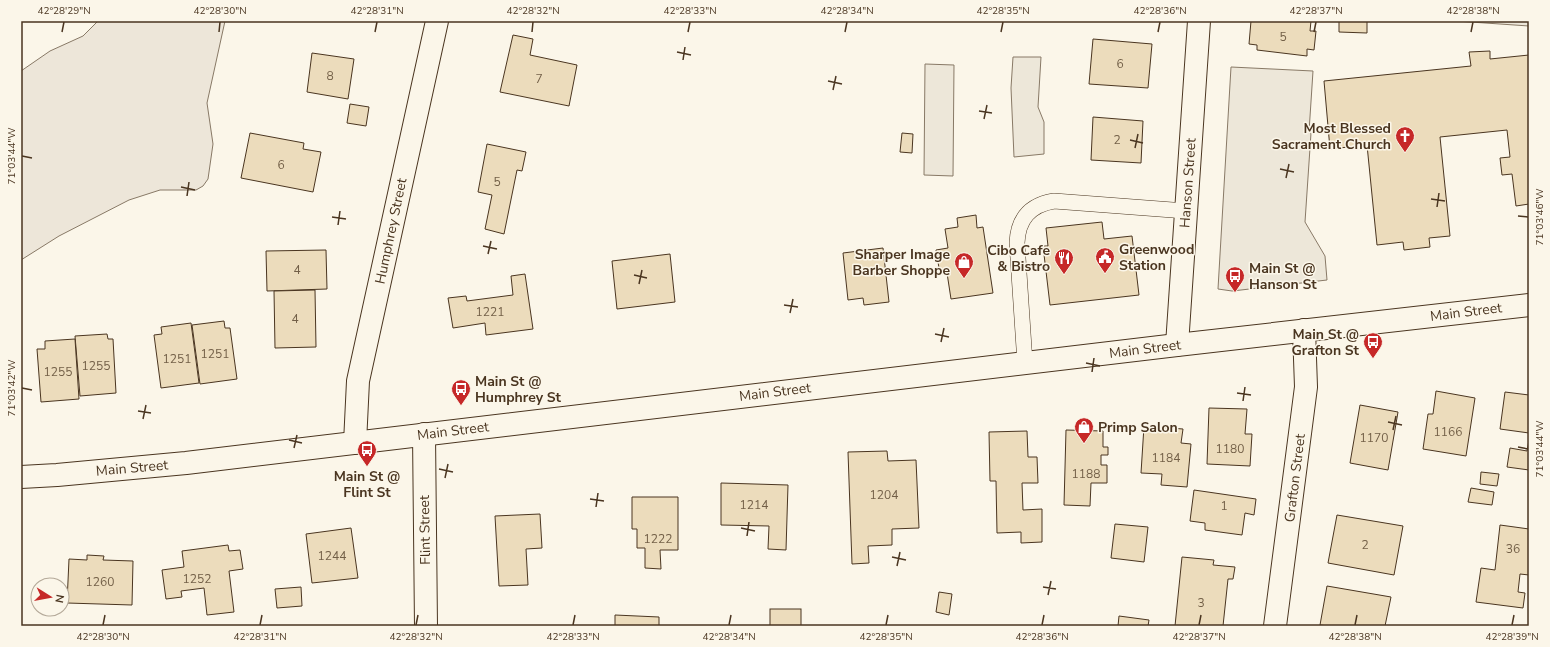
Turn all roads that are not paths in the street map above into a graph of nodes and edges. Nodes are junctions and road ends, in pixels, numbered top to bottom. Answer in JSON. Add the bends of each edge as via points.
{"nodes":[{"id":1,"x":437,"y":21,"type":"edge"},
{"id":2,"x":1199,"y":21,"type":"edge"},
{"id":3,"x":1186,"y":211,"type":"junction"},
{"id":4,"x":1529,"y":305,"type":"edge"},
{"id":5,"x":1304,"y":330,"type":"junction"},
{"id":6,"x":1177,"y":345,"type":"junction"},
{"id":7,"x":1025,"y":363,"type":"junction"},
{"id":8,"x":424,"y":434,"type":"junction"},
{"id":9,"x":355,"y":443,"type":"junction"},
{"id":10,"x":21,"y":477,"type":"edge"},
{"id":11,"x":426,"y":626,"type":"edge"},
{"id":12,"x":1276,"y":626,"type":"edge"}],
"edges":[{"from":1,"to":9,"type":"main road","name":"Humphrey Street","via":[[358,381]]},
{"from":2,"to":3,"type":"main road","name":"Hanson Street"},
{"from":3,"to":6,"type":"main road","name":"Hanson Street"},
{"from":3,"to":7,"type":"lane","via":[[1054,201],[1032,209],[1019,228],[1017,243]]},
{"from":4,"to":5,"type":"main road","name":"Main Street"},
{"from":5,"to":6,"type":"main road","name":"Main Street"},
{"from":5,"to":12,"type":"main road","name":"Grafton Street","via":[[1306,388]]},
{"from":6,"to":7,"type":"main road","name":"Main Street"},
{"from":7,"to":8,"type":"main road","name":"Main Street"},
{"from":8,"to":9,"type":"main road","name":"Main Street"},
{"from":8,"to":11,"type":"main road","name":"Flint Street"},
{"from":9,"to":10,"type":"main road","name":"Main Street"}]}
